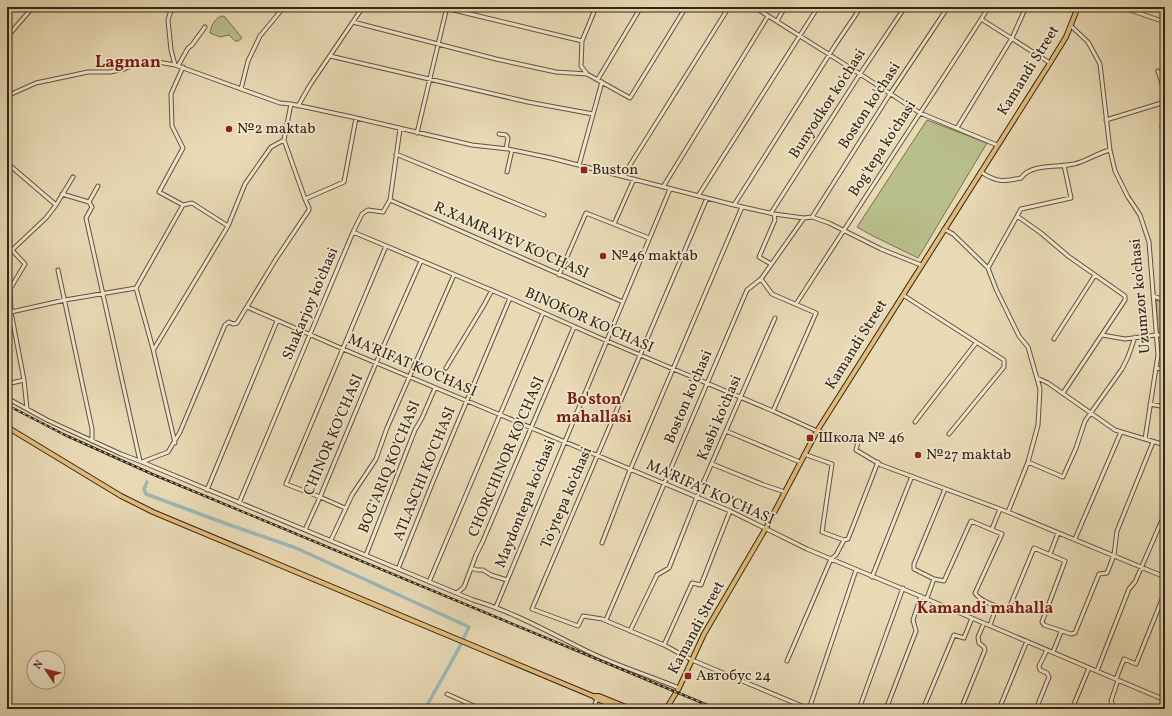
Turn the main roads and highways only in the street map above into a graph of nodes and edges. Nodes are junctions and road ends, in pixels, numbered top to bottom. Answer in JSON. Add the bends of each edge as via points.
{"nodes":[{"id":1,"x":1078,"y":7,"type":"edge"},
{"id":2,"x":7,"y":427,"type":"edge"},
{"id":3,"x":595,"y":697,"type":"junction"},
{"id":4,"x":668,"y":708,"type":"edge"},
{"id":5,"x":621,"y":709,"type":"edge"},
{"id":6,"x":631,"y":709,"type":"edge"}],
"edges":[{"from":1,"to":4,"type":"main road","name":"Kamandi Street","via":[[1071,26],[1050,63],[817,431],[766,528],[711,622]]},
{"from":2,"to":3,"type":"main road","via":[[121,496],[153,512]]},
{"from":3,"to":5,"type":"main road"},
{"from":3,"to":6,"type":"main road","via":[[599,696]]}]}
